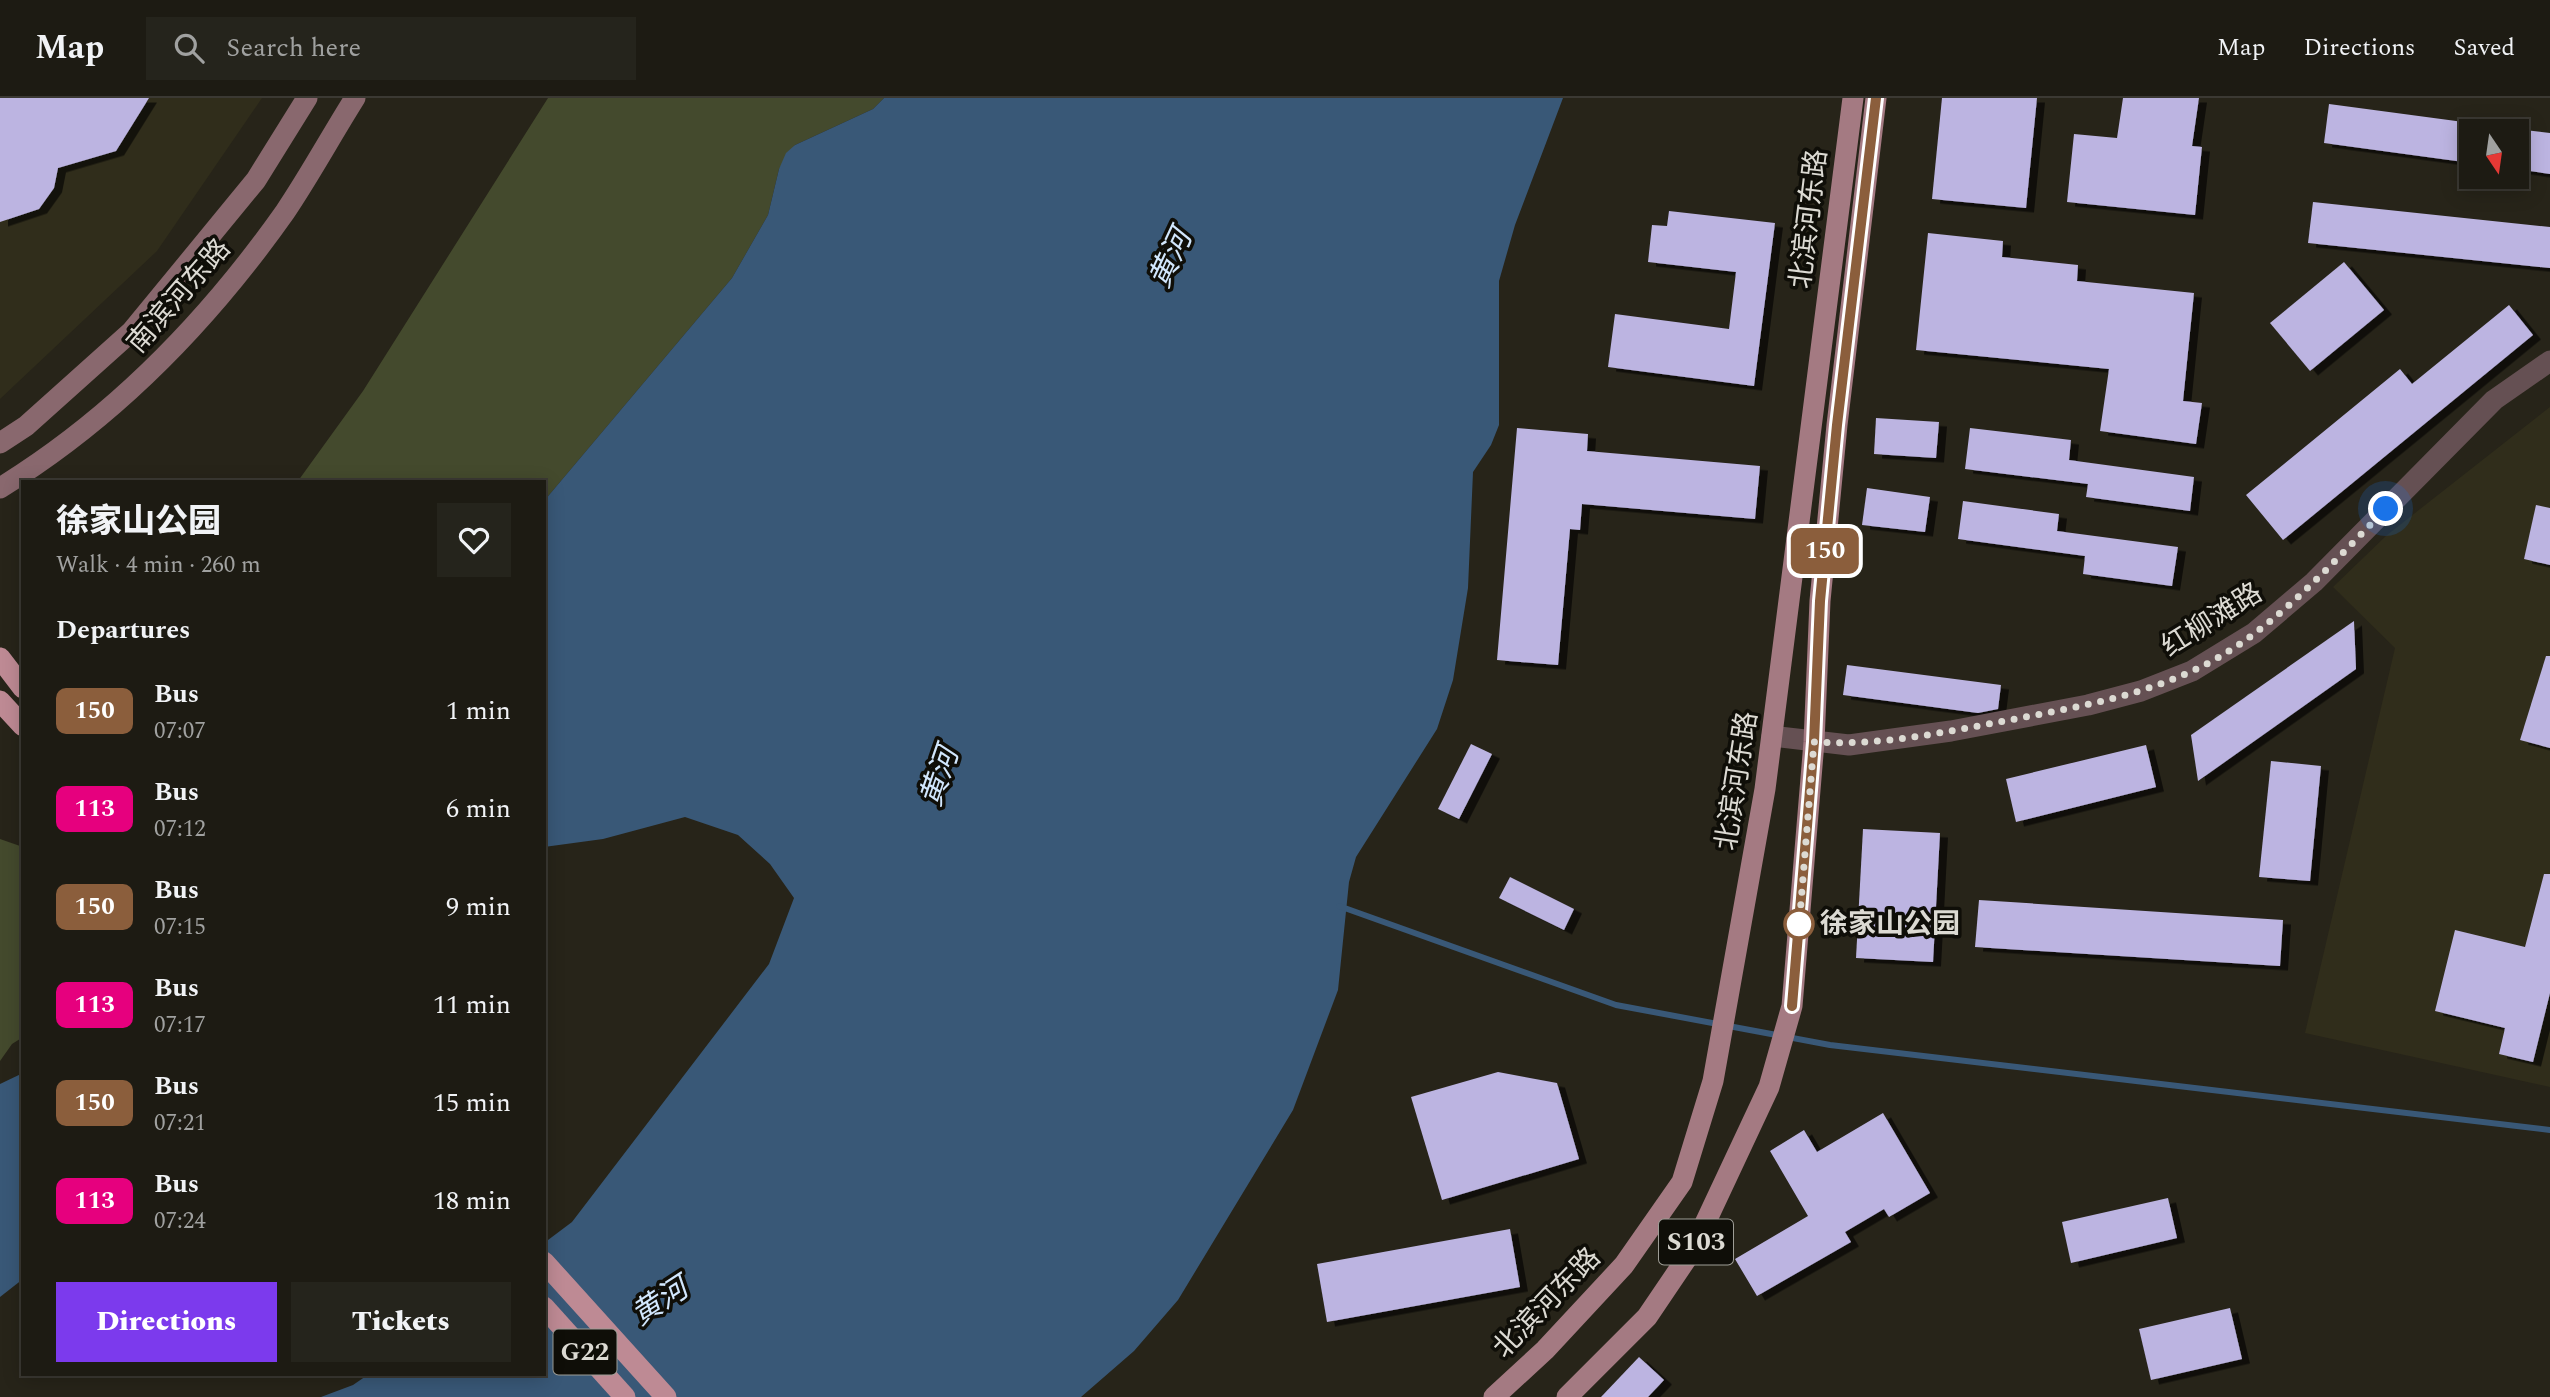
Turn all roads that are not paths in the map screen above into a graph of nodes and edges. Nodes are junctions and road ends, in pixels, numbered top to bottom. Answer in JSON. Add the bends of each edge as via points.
{"nodes":[{"id":1,"x":307,"y":98,"type":"edge"},
{"id":2,"x":355,"y":98,"type":"edge"},
{"id":3,"x":1853,"y":98,"type":"edge"},
{"id":4,"x":1876,"y":98,"type":"edge"},
{"id":5,"x":2550,"y":361,"type":"edge"},
{"id":6,"x":0,"y":443,"type":"edge"},
{"id":7,"x":0,"y":488,"type":"edge"},
{"id":8,"x":0,"y":658,"type":"edge"},
{"id":9,"x":21,"y":685,"type":"edge"},
{"id":10,"x":0,"y":701,"type":"edge"},
{"id":11,"x":21,"y":724,"type":"edge"},
{"id":12,"x":1772,"y":736,"type":"junction"},
{"id":13,"x":1814,"y":742,"type":"junction"},
{"id":14,"x":546,"y":1264,"type":"edge"},
{"id":15,"x":546,"y":1309,"type":"edge"},
{"id":16,"x":625,"y":1397,"type":"edge"},
{"id":17,"x":666,"y":1397,"type":"edge"},
{"id":18,"x":1494,"y":1397,"type":"edge"},
{"id":19,"x":1567,"y":1397,"type":"edge"}],
"edges":[{"from":1,"to":6,"type":"main road","name":"南滨河东路","via":[[256,180],[132,331],[26,426]]},
{"from":2,"to":7,"type":"main road","name":"南滨河东路","via":[[285,211],[221,296],[131,392],[50,457]]},
{"from":3,"to":12,"type":"main road","name":"北滨河东路"},
{"from":4,"to":13,"type":"main road","name":"北滨河东路","via":[[1821,587]]},
{"from":5,"to":13,"type":"street","name":"红柳滩路","via":[[2494,400],[2314,582],[2254,633],[2192,671],[2088,705],[1951,731],[1850,745]]},
{"from":8,"to":9,"type":"highway"},
{"from":10,"to":11,"type":"highway"},
{"from":12,"to":13,"type":"street","name":"红柳滩路"},
{"from":12,"to":18,"type":"main road","name":"北滨河东路","number":"S103","via":[[1721,1047],[1682,1182],[1624,1265]]},
{"from":13,"to":19,"type":"main road","name":"北滨河东路","number":"S103","via":[[1792,1006],[1769,1087],[1693,1249],[1647,1317]]},
{"from":14,"to":17,"type":"highway","number":"G22"},
{"from":15,"to":16,"type":"highway","number":"G22"}]}
